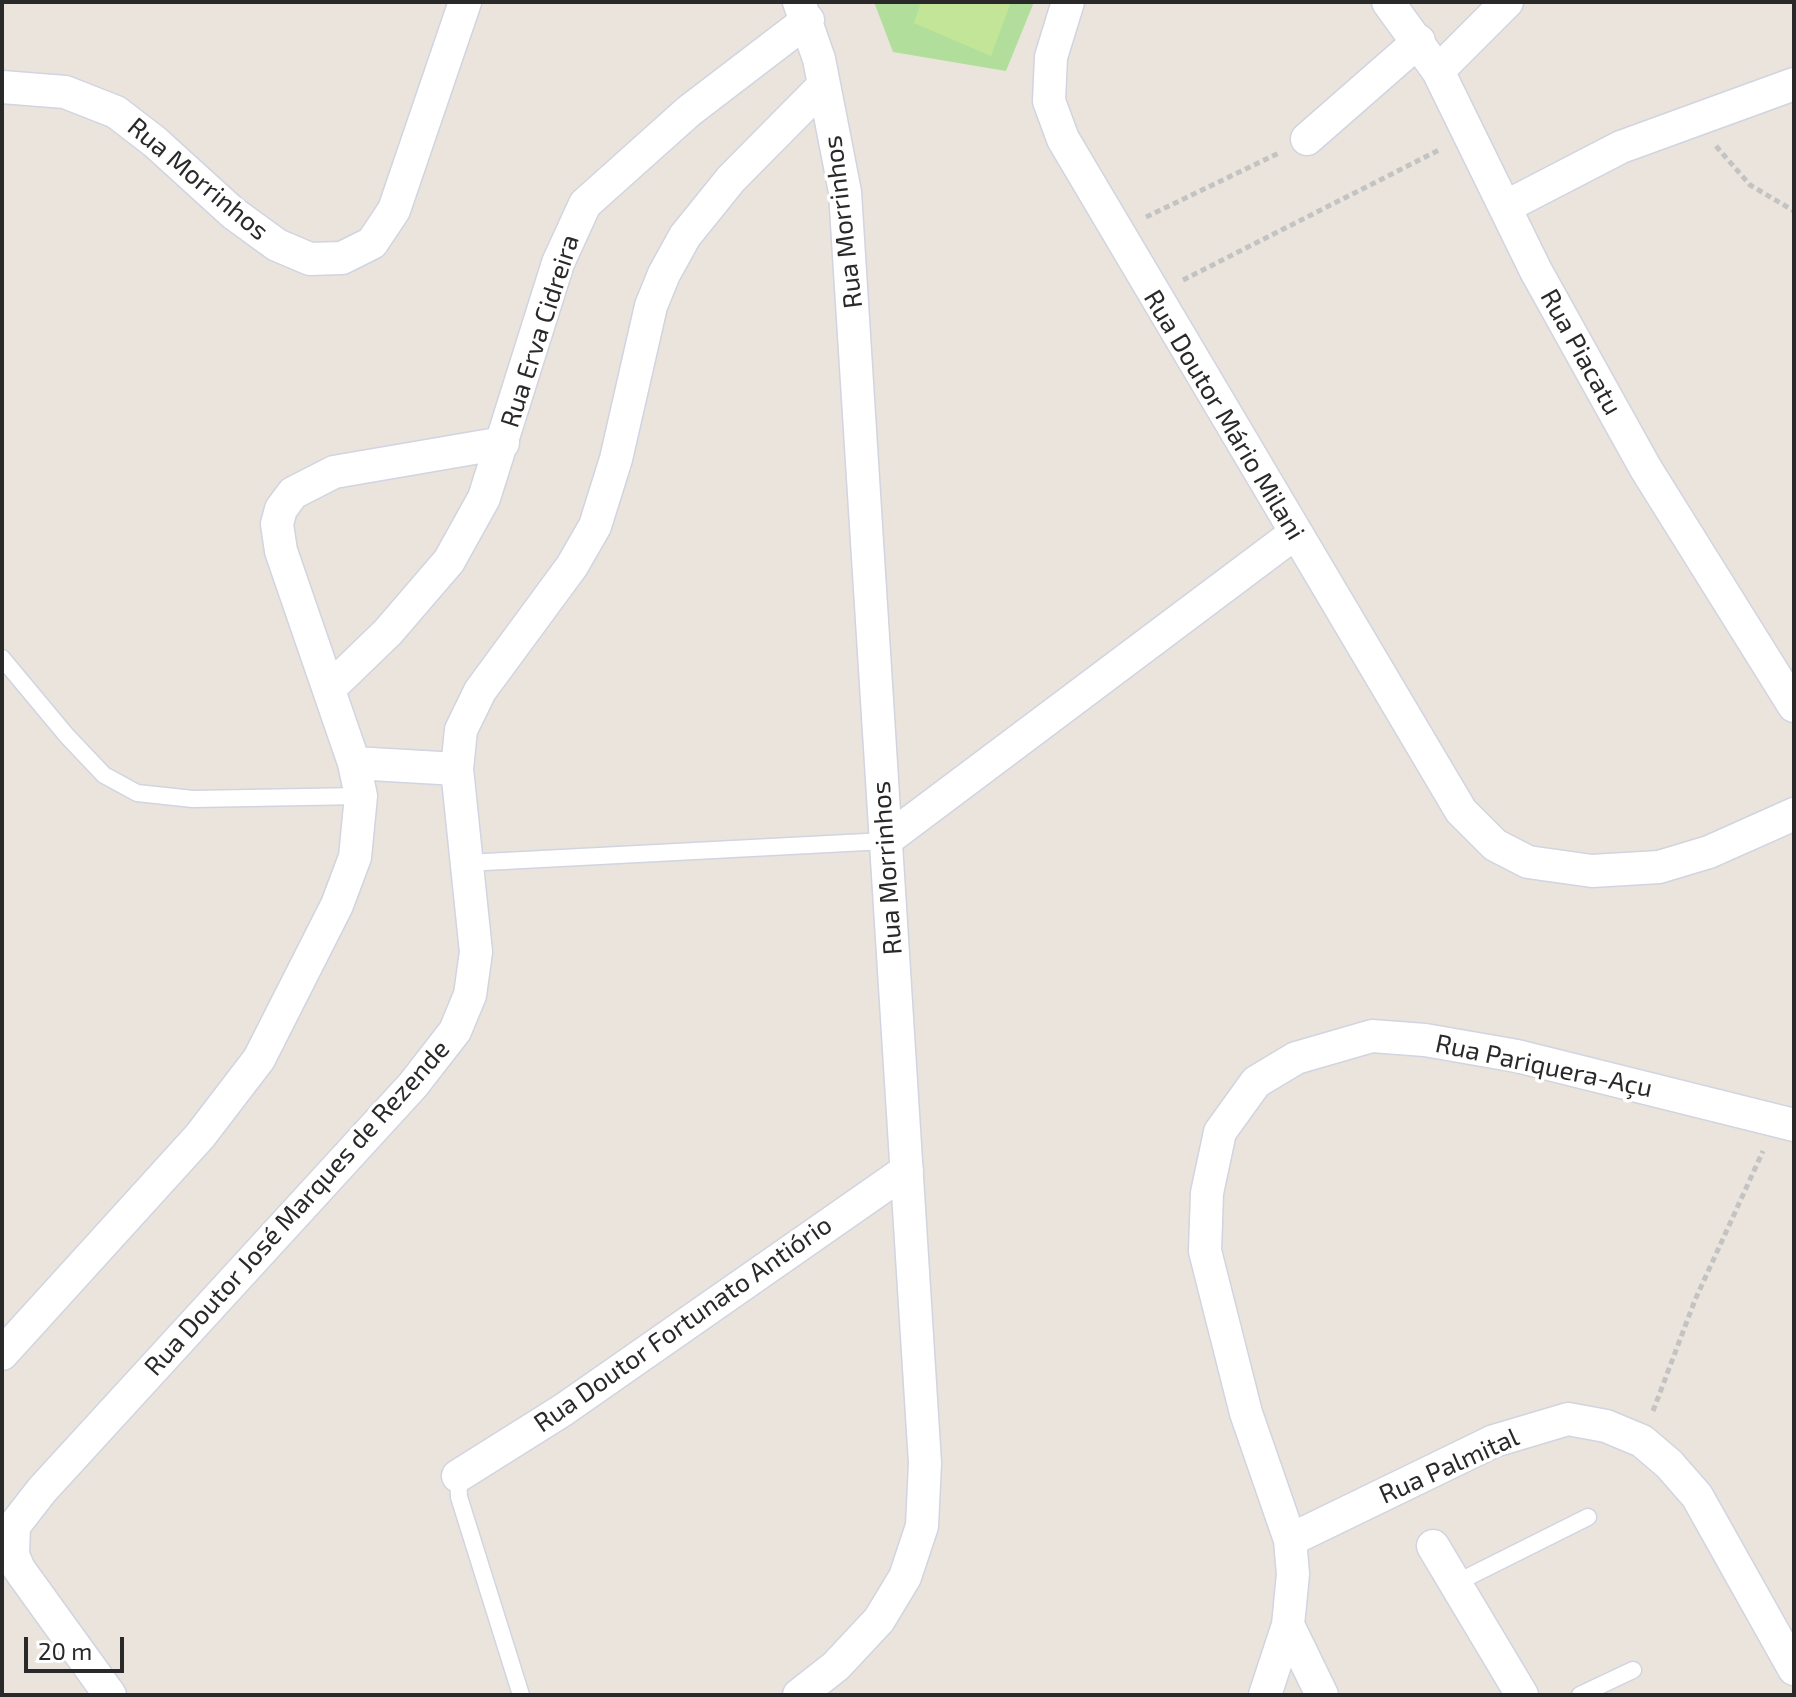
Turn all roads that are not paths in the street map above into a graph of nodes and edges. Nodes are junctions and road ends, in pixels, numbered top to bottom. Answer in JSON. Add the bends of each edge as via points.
{"nodes":[{"id":1,"x":465,"y":2,"type":"edge"},
{"id":2,"x":1068,"y":2,"type":"edge"},
{"id":3,"x":1388,"y":2,"type":"edge"},
{"id":4,"x":1507,"y":2,"type":"edge"},
{"id":5,"x":804,"y":11,"type":"edge"},
{"id":6,"x":1419,"y":41,"type":"junction"},
{"id":7,"x":1438,"y":71,"type":"junction"},
{"id":8,"x":1794,"y":84,"type":"edge"},
{"id":9,"x":824,"y":85,"type":"junction"},
{"id":10,"x":2,"y":87,"type":"edge"},
{"id":11,"x":1307,"y":139,"type":"road end"},
{"id":12,"x":1505,"y":207,"type":"junction"},
{"id":13,"x":503,"y":443,"type":"junction"},
{"id":14,"x":1294,"y":534,"type":"junction"},
{"id":15,"x":2,"y":658,"type":"edge"},
{"id":16,"x":329,"y":689,"type":"junction"},
{"id":17,"x":1794,"y":706,"type":"edge"},
{"id":18,"x":354,"y":763,"type":"junction"},
{"id":19,"x":457,"y":769,"type":"junction"},
{"id":20,"x":361,"y":796,"type":"junction"},
{"id":21,"x":1794,"y":814,"type":"edge"},
{"id":22,"x":885,"y":841,"type":"junction"},
{"id":23,"x":466,"y":863,"type":"junction"},
{"id":24,"x":1785,"y":1123,"type":"edge"},
{"id":25,"x":1794,"y":1151,"type":"edge"},
{"id":26,"x":907,"y":1170,"type":"junction"},
{"id":27,"x":2,"y":1354,"type":"edge"},
{"id":28,"x":458,"y":1476,"type":"joint"},
{"id":29,"x":1588,"y":1517,"type":"dead end"},
{"id":30,"x":7,"y":1535,"type":"edge"},
{"id":31,"x":1290,"y":1540,"type":"junction"},
{"id":32,"x":1433,"y":1546,"type":"dead end"},
{"id":33,"x":1454,"y":1584,"type":"junction"},
{"id":34,"x":1288,"y":1625,"type":"junction"},
{"id":35,"x":1794,"y":1669,"type":"edge"},
{"id":36,"x":1633,"y":1670,"type":"dead end"},
{"id":37,"x":110,"y":1695,"type":"edge"},
{"id":38,"x":521,"y":1695,"type":"edge"},
{"id":39,"x":799,"y":1695,"type":"edge"},
{"id":40,"x":1265,"y":1695,"type":"edge"},
{"id":41,"x":1322,"y":1695,"type":"edge"},
{"id":42,"x":1522,"y":1695,"type":"edge"},
{"id":43,"x":1580,"y":1695,"type":"edge"}],
"edges":[{"from":1,"to":10,"type":"street","name":"Rua Morrinhos","via":[[394,210],[372,243],[342,258],[310,259],[277,245],[116,112],[65,92]]},
{"from":2,"to":14,"type":"street","name":"Rua Doutor Mário Milani","via":[[1051,57],[1049,101],[1063,139]]},
{"from":3,"to":6,"type":"street","name":"Rua Piacatu"},
{"from":4,"to":7,"type":"street"},
{"from":5,"to":9,"type":"street","name":"Rua Morrinhos"},
{"from":5,"to":13,"type":"street","name":"Rua Erva Cidreira","via":[[585,204],[558,263]]},
{"from":6,"to":7,"type":"street","name":"Rua Piacatu"},
{"from":6,"to":11,"type":"street"},
{"from":7,"to":12,"type":"street","name":"Rua Piacatu"},
{"from":8,"to":12,"type":"street","via":[[1621,147]]},
{"from":9,"to":19,"type":"street","name":"Rua Doutor José Marques de Rezende","via":[[731,179],[685,236],[664,274],[651,306],[595,526],[572,566],[480,691],[461,730]]},
{"from":9,"to":22,"type":"street","name":"Rua Morrinhos","via":[[845,192]]},
{"from":12,"to":17,"type":"street","name":"Rua Piacatu","via":[[1646,469]]},
{"from":13,"to":16,"type":"street","name":"Rua Erva Cidreira","via":[[484,498],[449,561],[388,632]]},
{"from":13,"to":16,"type":"street","via":[[334,472],[293,493],[281,509],[281,551]]},
{"from":14,"to":21,"type":"street","name":"Rua Doutor Mário Milani","via":[[1461,811],[1495,845],[1528,862],[1592,871],[1659,867],[1709,852]]},
{"from":14,"to":22,"type":"street"},
{"from":15,"to":20,"type":"lane","via":[[104,775],[137,793],[193,799]]},
{"from":16,"to":18,"type":"street"},
{"from":18,"to":19,"type":"street"},
{"from":18,"to":20,"type":"street"},
{"from":19,"to":23,"type":"street","name":"Rua Doutor José Marques de Rezende"},
{"from":20,"to":27,"type":"street","via":[[355,857],[337,905],[259,1059],[200,1136]]},
{"from":22,"to":23,"type":"lane"},
{"from":22,"to":26,"type":"street","name":"Rua Morrinhos"},
{"from":23,"to":30,"type":"street","name":"Rua Doutor José Marques de Rezende","via":[[476,952],[470,995],[455,1031],[413,1085],[42,1490]]},
{"from":24,"to":25,"type":"street"},
{"from":24,"to":31,"type":"street","name":"Rua Pariquera-Açu","via":[[1517,1056],[1412,1039],[1372,1036],[1296,1058],[1256,1082],[1220,1132],[1207,1193],[1205,1251],[1246,1413]]},
{"from":26,"to":28,"type":"street","name":"Rua Doutor Fortunato Antiório","via":[[563,1410]]},
{"from":26,"to":39,"type":"street","name":"Rua Morrinhos","via":[[925,1463],[922,1526],[905,1577],[879,1620],[836,1666]]},
{"from":28,"to":38,"type":"lane","via":[[459,1497]]},
{"from":29,"to":33,"type":"lane"},
{"from":30,"to":37,"type":"street","name":"Rua Doutor José Marques de Rezende","via":[[19,1569]]},
{"from":31,"to":34,"type":"street"},
{"from":31,"to":35,"type":"street","name":"Rua Palmital","via":[[1494,1441],[1568,1419],[1606,1426],[1642,1441],[1697,1496]]},
{"from":32,"to":33,"type":"street"},
{"from":33,"to":42,"type":"street"},
{"from":34,"to":40,"type":"street"},
{"from":34,"to":41,"type":"street"},
{"from":36,"to":43,"type":"lane"}]}
